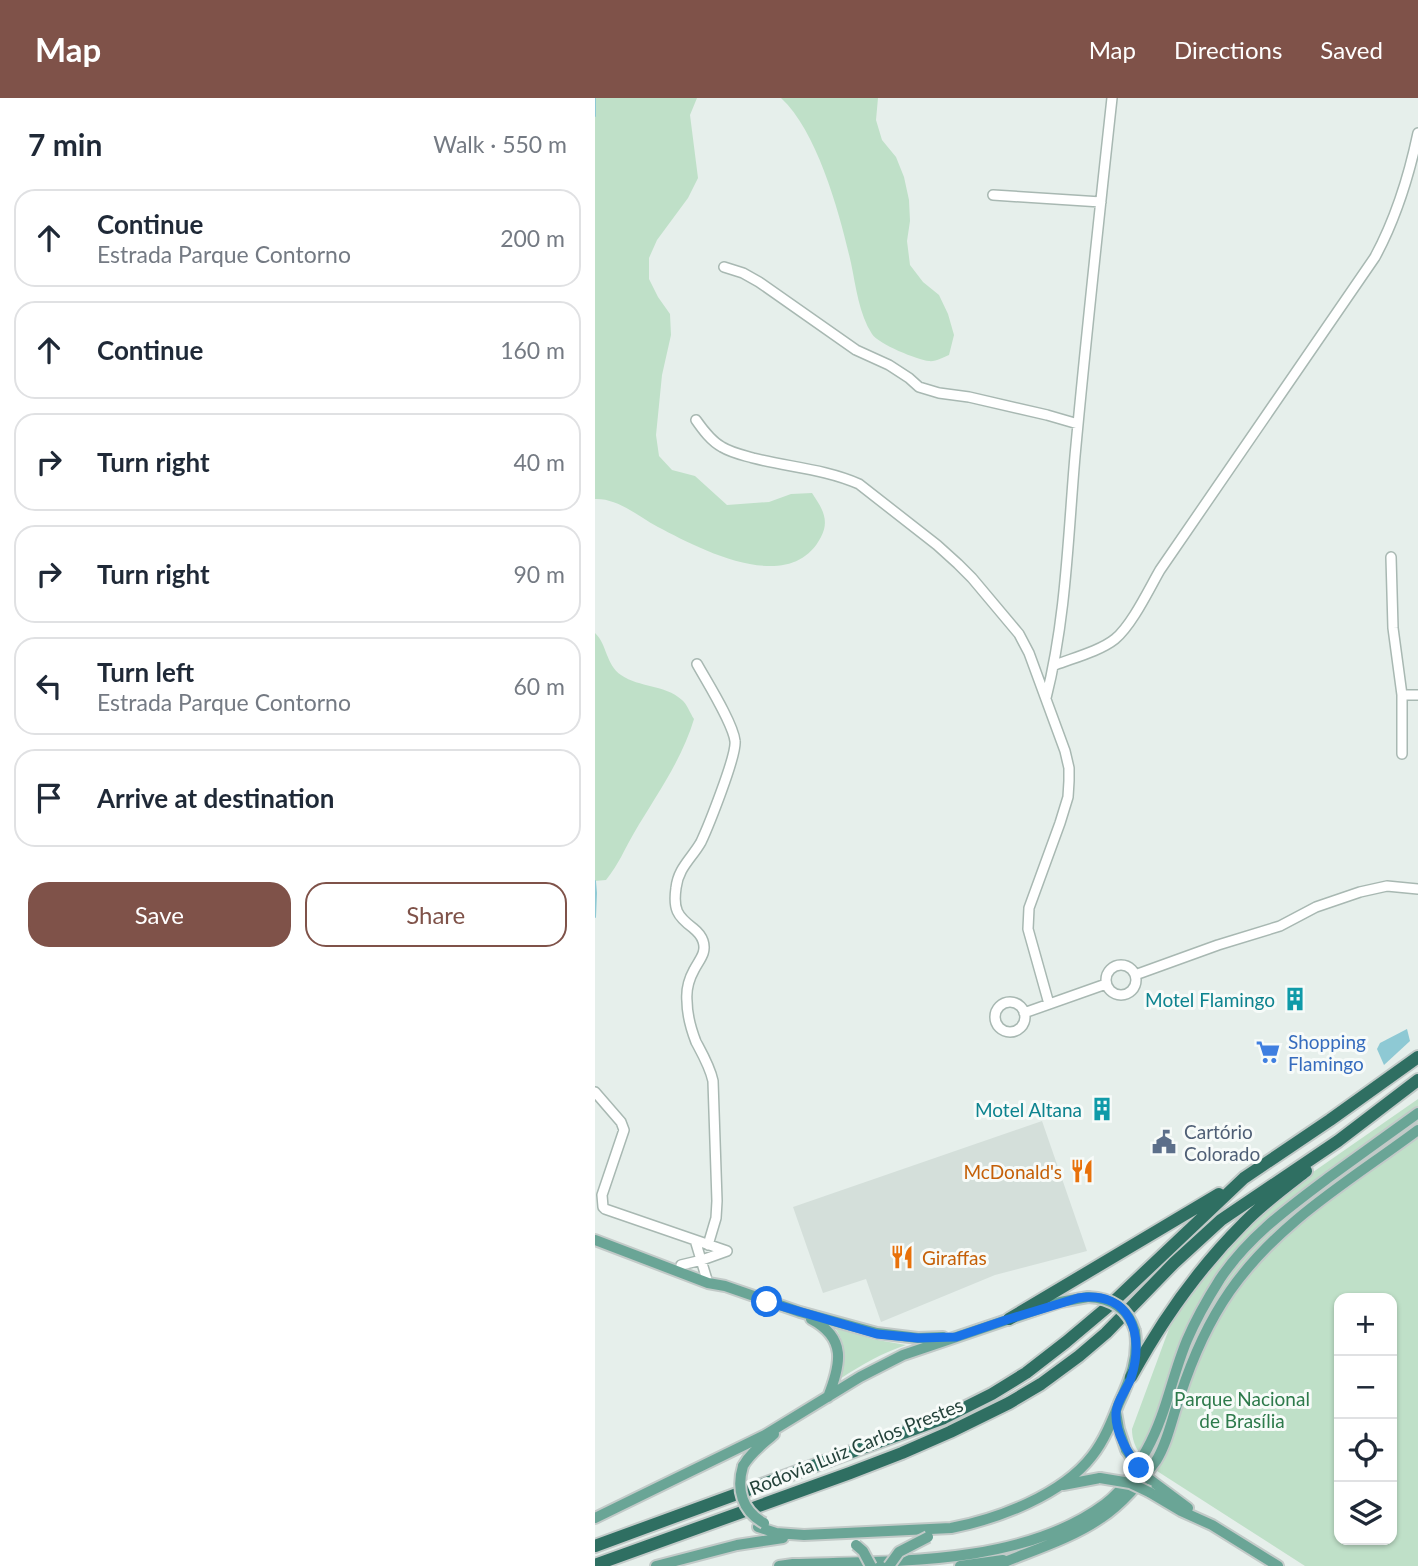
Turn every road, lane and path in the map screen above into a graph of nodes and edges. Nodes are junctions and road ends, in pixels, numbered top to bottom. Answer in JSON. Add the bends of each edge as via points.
{"nodes":[{"id":1,"x":1112,"y":98,"type":"edge"},
{"id":2,"x":1418,"y":133,"type":"edge"},
{"id":3,"x":993,"y":195,"type":"dead end"},
{"id":4,"x":1101,"y":202,"type":"junction"},
{"id":5,"x":724,"y":267,"type":"dead end"},
{"id":6,"x":696,"y":420,"type":"dead end"},
{"id":7,"x":1078,"y":424,"type":"junction"},
{"id":8,"x":1391,"y":557,"type":"dead end"},
{"id":9,"x":697,"y":664,"type":"dead end"},
{"id":10,"x":1055,"y":665,"type":"junction"},
{"id":11,"x":1402,"y":695,"type":"junction"},
{"id":12,"x":1418,"y":695,"type":"edge"},
{"id":13,"x":1046,"y":699,"type":"junction"},
{"id":14,"x":1402,"y":754,"type":"dead end"},
{"id":15,"x":1418,"y":889,"type":"edge"},
{"id":16,"x":1135,"y":975,"type":"junction"},
{"id":17,"x":1106,"y":984,"type":"junction"},
{"id":18,"x":1049,"y":1004,"type":"junction"},
{"id":19,"x":1024,"y":1013,"type":"dead end"},
{"id":20,"x":1418,"y":1057,"type":"edge"},
{"id":21,"x":1418,"y":1080,"type":"edge"},
{"id":22,"x":595,"y":1093,"type":"edge"},
{"id":23,"x":1418,"y":1113,"type":"edge"},
{"id":24,"x":1418,"y":1130,"type":"edge"},
{"id":25,"x":1338,"y":1141,"type":"junction"},
{"id":26,"x":1235,"y":1186,"type":"junction"},
{"id":27,"x":595,"y":1233,"type":"edge"},
{"id":28,"x":595,"y":1240,"type":"edge"},
{"id":29,"x":695,"y":1241,"type":"junction"},
{"id":30,"x":708,"y":1245,"type":"junction"},
{"id":31,"x":702,"y":1260,"type":"junction"},
{"id":32,"x":681,"y":1265,"type":"junction"},
{"id":33,"x":708,"y":1280,"type":"junction"},
{"id":34,"x":800,"y":1312,"type":"junction"},
{"id":35,"x":1009,"y":1319,"type":"junction"},
{"id":36,"x":1134,"y":1333,"type":"junction"},
{"id":37,"x":956,"y":1337,"type":"junction"},
{"id":38,"x":1131,"y":1377,"type":"junction"},
{"id":39,"x":828,"y":1397,"type":"junction"},
{"id":40,"x":1116,"y":1412,"type":"junction"},
{"id":41,"x":795,"y":1417,"type":"junction"},
{"id":42,"x":765,"y":1435,"type":"junction"},
{"id":43,"x":740,"y":1468,"type":"junction"},
{"id":44,"x":1060,"y":1486,"type":"junction"},
{"id":45,"x":1154,"y":1489,"type":"junction"},
{"id":46,"x":1021,"y":1505,"type":"junction"},
{"id":47,"x":595,"y":1518,"type":"edge"},
{"id":48,"x":761,"y":1525,"type":"junction"},
{"id":49,"x":951,"y":1528,"type":"junction"},
{"id":50,"x":858,"y":1533,"type":"junction"},
{"id":51,"x":823,"y":1534,"type":"junction"},
{"id":52,"x":804,"y":1535,"type":"junction"},
{"id":53,"x":595,"y":1546,"type":"edge"},
{"id":54,"x":1011,"y":1559,"type":"junction"},
{"id":55,"x":670,"y":1563,"type":"edge"},
{"id":56,"x":595,"y":1565,"type":"edge"},
{"id":57,"x":656,"y":1566,"type":"edge"},
{"id":58,"x":779,"y":1566,"type":"edge"},
{"id":59,"x":871,"y":1566,"type":"edge"},
{"id":60,"x":889,"y":1566,"type":"edge"},
{"id":61,"x":960,"y":1566,"type":"edge"},
{"id":62,"x":995,"y":1566,"type":"edge"},
{"id":63,"x":1278,"y":1566,"type":"edge"}],
"edges":[{"from":1,"to":4,"type":"street"},
{"from":2,"to":10,"type":"street","via":[[1399,201],[1375,257],[1160,570],[1126,627],[1106,645]]},
{"from":3,"to":4,"type":"street"},
{"from":4,"to":7,"type":"street"},
{"from":5,"to":7,"type":"street","via":[[743,272],[919,387]]},
{"from":6,"to":13,"type":"street","via":[[724,448],[859,484],[937,545],[1024,641]]},
{"from":7,"to":10,"type":"street"},
{"from":8,"to":11,"type":"street","via":[[1393,628]]},
{"from":9,"to":30,"type":"street","via":[[735,741],[705,831],[679,873],[675,890],[680,917],[701,936],[705,947],[689,979],[687,1000],[692,1030],[713,1081],[717,1201]]},
{"from":10,"to":13,"type":"street"},
{"from":11,"to":12,"type":"street"},
{"from":11,"to":14,"type":"street"},
{"from":13,"to":18,"type":"street","via":[[1069,768],[1060,823],[1027,918]]},
{"from":15,"to":16,"type":"street","via":[[1387,886],[1360,892],[1280,926]]},
{"from":16,"to":17,"type":"street","via":[[1127,966],[1116,965],[1107,973]]},
{"from":16,"to":17,"type":"street","via":[[1135,986],[1126,994],[1114,993]]},
{"from":17,"to":18,"type":"street"},
{"from":18,"to":19,"type":"street"},
{"from":20,"to":26,"type":"highway"},
{"from":21,"to":25,"type":"highway"},
{"from":22,"to":29,"type":"street","via":[[623,1126],[602,1195],[603,1207]]},
{"from":23,"to":58,"type":"main road","via":[[1291,1206],[1241,1252],[1187,1339],[1148,1448],[1124,1486],[1106,1503],[1072,1524],[1009,1547],[949,1558]]},
{"from":24,"to":54,"type":"main road","via":[[1305,1212],[1256,1258],[1210,1323],[1156,1460],[1124,1500],[1084,1529]]},
{"from":25,"to":38,"type":"highway","via":[[1223,1246],[1167,1317]]},
{"from":25,"to":56,"type":"highway","name":"Rodovia Luiz Carlos Prestes","via":[[1221,1220],[1097,1341],[1009,1403],[892,1457]]},
{"from":26,"to":35,"type":"highway"},
{"from":26,"to":53,"type":"highway","name":"Rodovia Luiz Carlos Prestes","via":[[1066,1342],[992,1394],[944,1418]]},
{"from":27,"to":32,"type":"main road"},
{"from":28,"to":33,"type":"main road"},
{"from":29,"to":30,"type":"street"},
{"from":29,"to":31,"type":"street"},
{"from":30,"to":31,"type":"street","via":[[727,1251]]},
{"from":31,"to":32,"type":"street"},
{"from":31,"to":33,"type":"street"},
{"from":32,"to":33,"type":"main road"},
{"from":33,"to":34,"type":"main road"},
{"from":34,"to":37,"type":"main road","via":[[877,1334]]},
{"from":34,"to":39,"type":"main road","via":[[822,1324],[837,1347],[836,1376]]},
{"from":35,"to":36,"type":"main road","bridge":true,"via":[[1061,1302],[1107,1299],[1129,1317]]},
{"from":35,"to":37,"type":"main road"},
{"from":36,"to":38,"type":"main road"},
{"from":36,"to":46,"type":"main road","via":[[1124,1377],[1091,1450],[1075,1468]]},
{"from":37,"to":39,"type":"main road","via":[[903,1355]]},
{"from":38,"to":40,"type":"main road"},
{"from":39,"to":41,"type":"main road"},
{"from":40,"to":44,"type":"main road","via":[[1092,1456]]},
{"from":40,"to":45,"type":"main road","bridge":true,"via":[[1126,1450]]},
{"from":41,"to":42,"type":"main road"},
{"from":41,"to":43,"type":"main road"},
{"from":42,"to":43,"type":"main road","via":[[749,1449]]},
{"from":42,"to":47,"type":"main road"},
{"from":43,"to":48,"type":"main road","bridge":true,"via":[[735,1488],[740,1505],[748,1518]]},
{"from":44,"to":45,"type":"main road","bridge":true,"via":[[1100,1478]]},
{"from":44,"to":46,"type":"main road"},
{"from":45,"to":63,"type":"main road","via":[[1181,1511]]},
{"from":46,"to":49,"type":"main road"},
{"from":48,"to":50,"type":"main road"},
{"from":48,"to":52,"type":"main road","via":[[776,1533]]},
{"from":49,"to":50,"type":"main road"},
{"from":49,"to":60,"type":"main road","bridge":true,"via":[[899,1552]]},
{"from":50,"to":51,"type":"main road"},
{"from":51,"to":52,"type":"main road"},
{"from":51,"to":59,"type":"main road","bridge":true,"via":[[856,1545]]},
{"from":52,"to":55,"type":"main road","via":[[737,1545]]},
{"from":54,"to":61,"type":"main road"},
{"from":54,"to":62,"type":"main road"},
{"from":55,"to":57,"type":"main road"}]}
